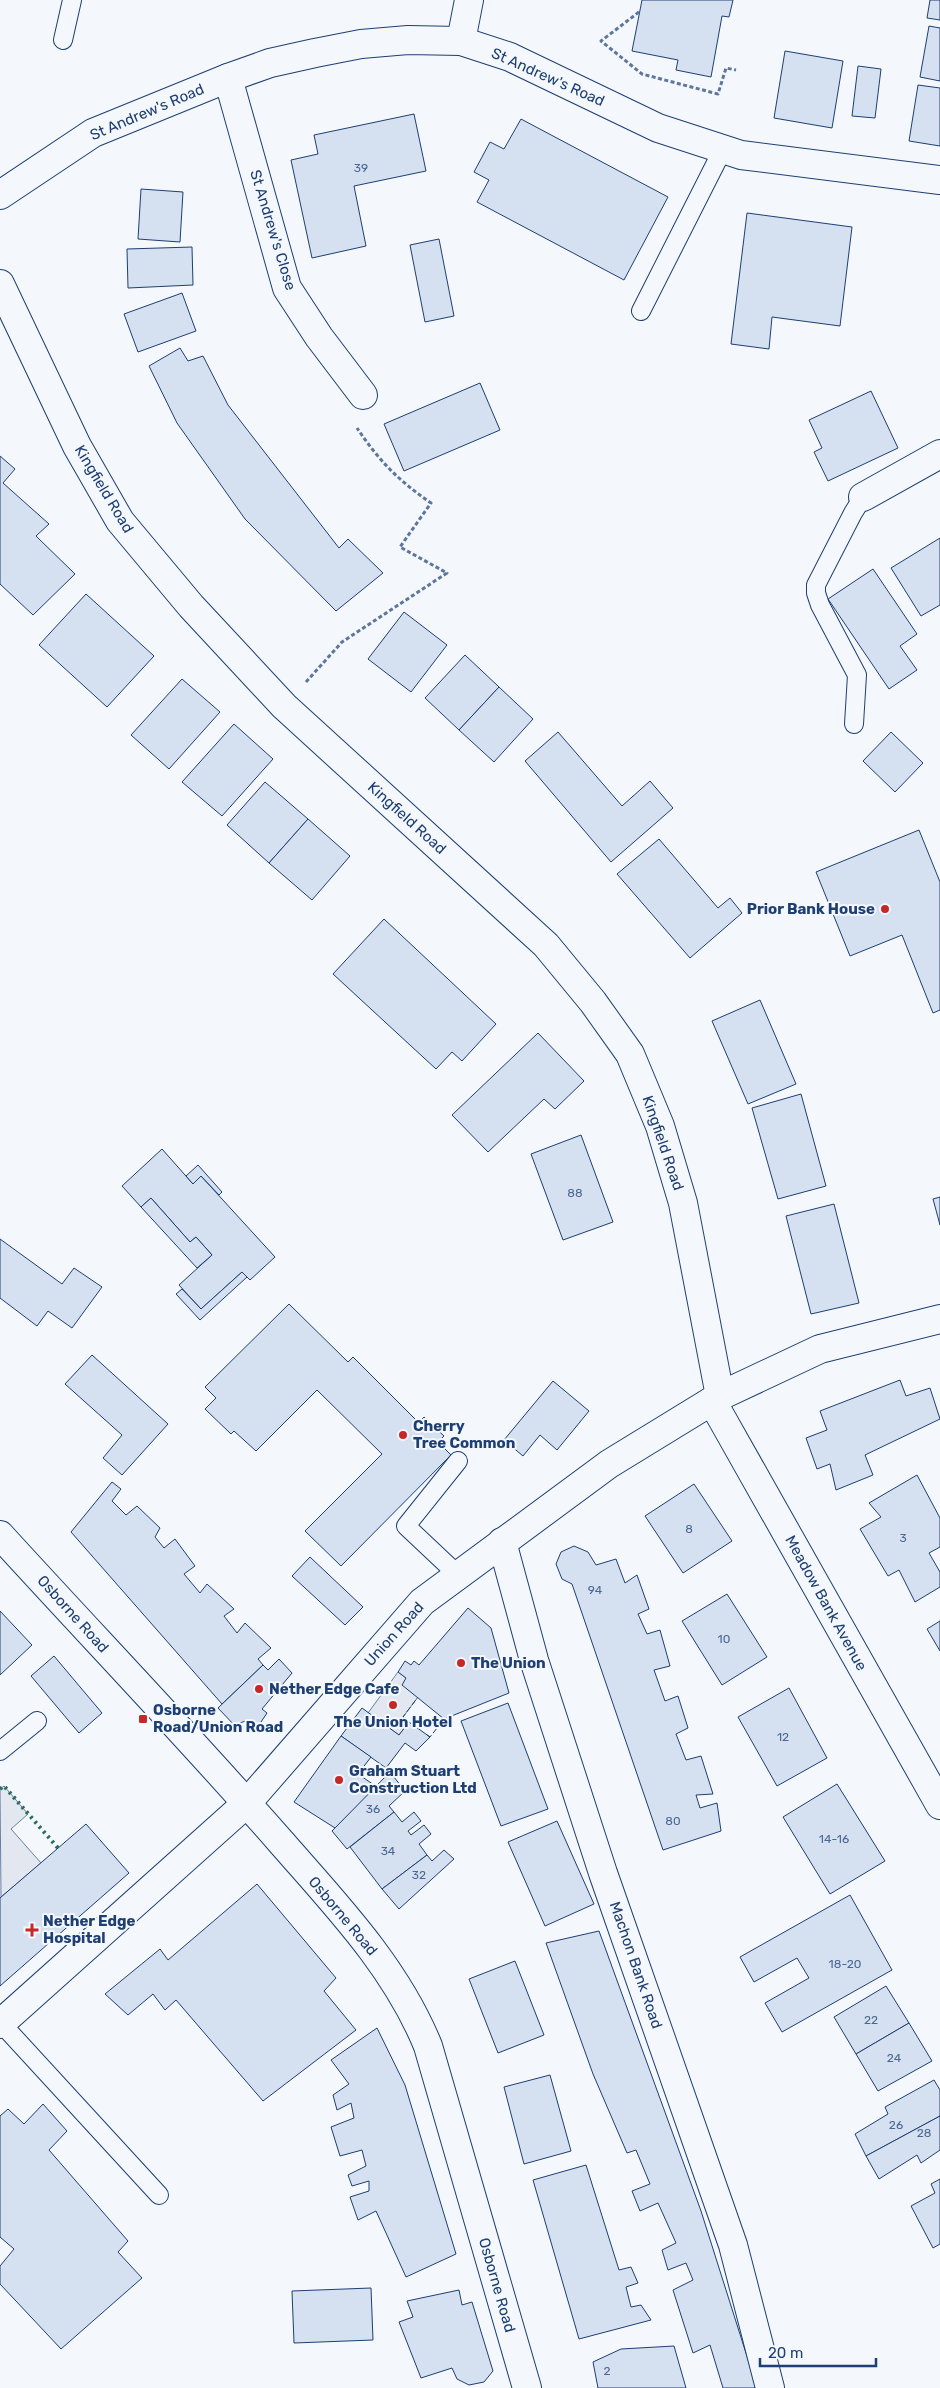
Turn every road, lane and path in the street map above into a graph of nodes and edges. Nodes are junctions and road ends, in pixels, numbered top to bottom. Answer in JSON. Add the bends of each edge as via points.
{"nodes":[{"id":1,"x":72,"y":0,"type":"edge"},
{"id":2,"x":469,"y":0,"type":"edge"},
{"id":3,"x":639,"y":12,"type":"dead end"},
{"id":4,"x":63,"y":40,"type":"dead end"},
{"id":5,"x":461,"y":41,"type":"junction"},
{"id":6,"x":736,"y":70,"type":"dead end"},
{"id":7,"x":228,"y":78,"type":"junction"},
{"id":8,"x":723,"y":149,"type":"junction"},
{"id":9,"x":940,"y":180,"type":"edge"},
{"id":10,"x":0,"y":195,"type":"edge"},
{"id":11,"x":0,"y":284,"type":"edge"},
{"id":12,"x":641,"y":311,"type":"dead end"},
{"id":13,"x":363,"y":395,"type":"joint"},
{"id":14,"x":940,"y":454,"type":"edge"},
{"id":15,"x":863,"y":497,"type":"joint"},
{"id":16,"x":284,"y":706,"type":"junction"},
{"id":17,"x":854,"y":724,"type":"dead end"},
{"id":18,"x":940,"y":1319,"type":"edge"},
{"id":19,"x":716,"y":1399,"type":"junction"},
{"id":20,"x":458,"y":1461,"type":"dead end"},
{"id":21,"x":0,"y":1535,"type":"edge"},
{"id":22,"x":502,"y":1542,"type":"junction"},
{"id":23,"x":458,"y":1575,"type":"junction"},
{"id":24,"x":37,"y":1720,"type":"dead end"},
{"id":25,"x":0,"y":1751,"type":"edge"},
{"id":26,"x":247,"y":1803,"type":"junction"},
{"id":27,"x":940,"y":1805,"type":"edge"},
{"id":28,"x":0,"y":2024,"type":"edge"},
{"id":29,"x":159,"y":2195,"type":"dead end"},
{"id":30,"x":527,"y":2388,"type":"edge"},
{"id":31,"x":770,"y":2388,"type":"edge"}],
"edges":[{"from":1,"to":4,"type":"lane"},
{"from":2,"to":5,"type":"street"},
{"from":3,"to":6,"type":"path","via":[[600,41],[642,74],[718,94],[726,68]]},
{"from":5,"to":7,"type":"street","name":"St Andrew's Road","via":[[408,40],[361,44],[270,63]]},
{"from":5,"to":8,"type":"street","name":"St Andrew's Road","via":[[510,58],[658,128]]},
{"from":7,"to":10,"type":"street","name":"St Andrew's Road","via":[[93,133]]},
{"from":7,"to":13,"type":"street","name":"St Andrew's Close","via":[[288,288],[319,337]]},
{"from":8,"to":9,"type":"street","name":"St Andrew's Road","via":[[741,155]]},
{"from":8,"to":12,"type":"lane"},
{"from":11,"to":16,"type":"street","name":"Kingfield Road","via":[[77,446],[120,521],[191,606]]},
{"from":13,"to":16,"type":"path","via":[[351,419],[376,457],[431,503],[400,547],[447,573],[342,642]]},
{"from":14,"to":15,"type":"street"},
{"from":15,"to":17,"type":"lane","via":[[816,585],[820,605],[857,675]]},
{"from":16,"to":19,"type":"street","name":"Kingfield Road","via":[[546,946],[593,1002],[630,1054],[660,1126],[683,1203]]},
{"from":18,"to":19,"type":"street","name":"Union Road","via":[[820,1348]]},
{"from":19,"to":22,"type":"street","name":"Union Road","via":[[609,1464]]},
{"from":19,"to":27,"type":"street","name":"Meadow Bank Avenue"},
{"from":20,"to":23,"type":"lane","via":[[406,1526]]},
{"from":21,"to":26,"type":"street","name":"Osborne Road"},
{"from":22,"to":23,"type":"street","name":"Union Road"},
{"from":22,"to":31,"type":"street","name":"Machon Bank Road","via":[[534,1660],[603,1873],[733,2245]]},
{"from":23,"to":26,"type":"street","name":"Union Road","via":[[422,1602]]},
{"from":24,"to":25,"type":"lane"},
{"from":26,"to":28,"type":"street","name":"Union Road"},
{"from":26,"to":30,"type":"street","name":"Osborne Road","via":[[358,1931],[422,2030]]},
{"from":28,"to":29,"type":"lane"}]}
